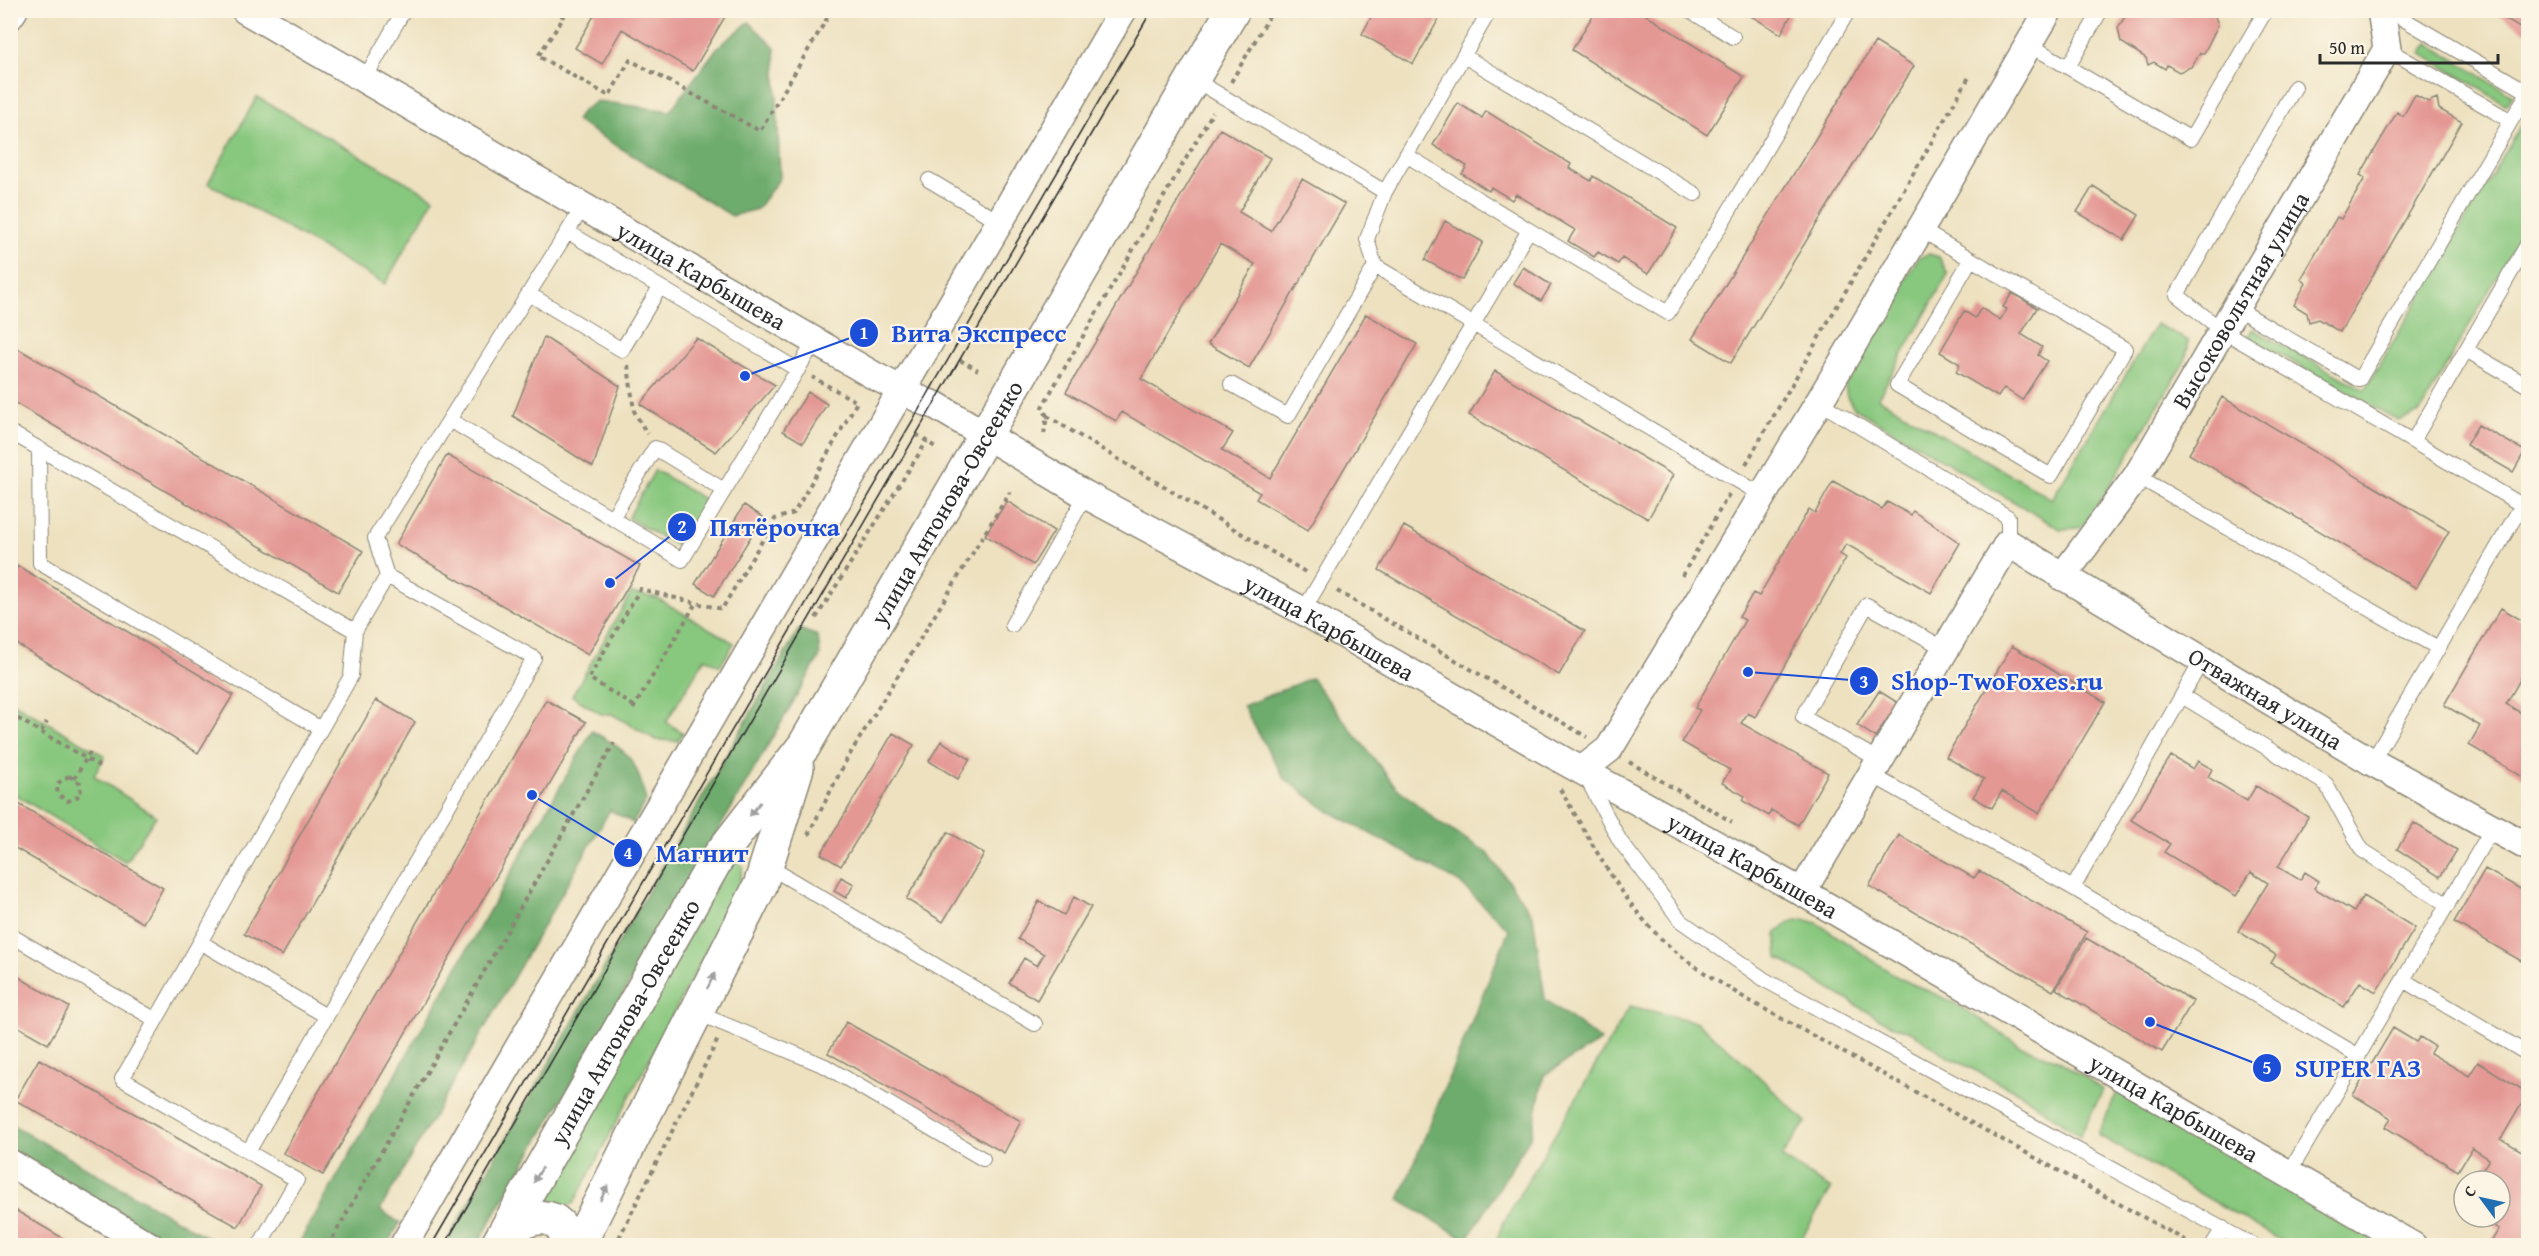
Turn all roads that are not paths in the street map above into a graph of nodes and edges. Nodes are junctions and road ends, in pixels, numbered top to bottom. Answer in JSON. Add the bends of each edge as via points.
{"nodes":[{"id":1,"x":14,"y":10,"type":"edge"},
{"id":2,"x":245,"y":10,"type":"edge"},
{"id":3,"x":404,"y":10,"type":"edge"},
{"id":4,"x":1123,"y":10,"type":"edge"},
{"id":5,"x":1233,"y":10,"type":"edge"},
{"id":6,"x":1490,"y":10,"type":"edge"},
{"id":7,"x":1689,"y":10,"type":"edge"},
{"id":8,"x":1849,"y":10,"type":"edge"},
{"id":9,"x":2049,"y":10,"type":"edge"},
{"id":10,"x":2101,"y":10,"type":"edge"},
{"id":11,"x":2266,"y":10,"type":"edge"},
{"id":12,"x":2382,"y":10,"type":"edge"},
{"id":13,"x":2388,"y":10,"type":"edge"},
{"id":14,"x":10,"y":16,"type":"edge"},
{"id":15,"x":1733,"y":37,"type":"dead end"},
{"id":16,"x":2030,"y":45,"type":"junction"},
{"id":17,"x":2387,"y":49,"type":"junction"},
{"id":18,"x":1464,"y":56,"type":"junction"},
{"id":19,"x":2068,"y":67,"type":"junction"},
{"id":20,"x":1193,"y":79,"type":"junction"},
{"id":21,"x":364,"y":80,"type":"junction"},
{"id":22,"x":2295,"y":87,"type":"dead end"},
{"id":23,"x":2528,"y":92,"type":"edge"},
{"id":24,"x":2511,"y":122,"type":"junction"},
{"id":25,"x":1406,"y":155,"type":"junction"},
{"id":26,"x":929,"y":180,"type":"dead end"},
{"id":27,"x":1385,"y":192,"type":"junction"},
{"id":28,"x":1695,"y":194,"type":"dead end"},
{"id":29,"x":584,"y":207,"type":"junction"},
{"id":30,"x":1000,"y":222,"type":"junction"},
{"id":31,"x":1529,"y":230,"type":"junction"},
{"id":32,"x":1921,"y":230,"type":"junction"},
{"id":33,"x":568,"y":232,"type":"junction"},
{"id":34,"x":2529,"y":243,"type":"edge"},
{"id":35,"x":1971,"y":259,"type":"junction"},
{"id":36,"x":1375,"y":266,"type":"junction"},
{"id":37,"x":660,"y":287,"type":"junction"},
{"id":38,"x":529,"y":294,"type":"junction"},
{"id":39,"x":2236,"y":308,"type":"junction"},
{"id":40,"x":1472,"y":325,"type":"junction"},
{"id":41,"x":2223,"y":331,"type":"junction"},
{"id":42,"x":815,"y":341,"type":"junction"},
{"id":43,"x":2466,"y":350,"type":"junction"},
{"id":44,"x":798,"y":370,"type":"junction"},
{"id":45,"x":1231,"y":384,"type":"dead end"},
{"id":46,"x":2529,"y":386,"type":"edge"},
{"id":47,"x":902,"y":391,"type":"junction"},
{"id":48,"x":1819,"y":402,"type":"junction"},
{"id":49,"x":450,"y":420,"type":"junction"},
{"id":50,"x":10,"y":432,"type":"edge"},
{"id":51,"x":984,"y":434,"type":"junction"},
{"id":52,"x":2413,"y":441,"type":"junction"},
{"id":53,"x":39,"y":449,"type":"junction"},
{"id":54,"x":2137,"y":476,"type":"junction"},
{"id":55,"x":724,"y":490,"type":"junction"},
{"id":56,"x":1086,"y":495,"type":"junction"},
{"id":57,"x":1762,"y":495,"type":"junction"},
{"id":58,"x":612,"y":518,"type":"junction"},
{"id":59,"x":2008,"y":543,"type":"junction"},
{"id":60,"x":387,"y":576,"type":"junction"},
{"id":61,"x":2062,"y":577,"type":"junction"},
{"id":62,"x":1303,"y":611,"type":"junction"},
{"id":63,"x":1012,"y":625,"type":"dead end"},
{"id":64,"x":355,"y":631,"type":"junction"},
{"id":65,"x":2438,"y":648,"type":"junction"},
{"id":66,"x":1945,"y":649,"type":"junction"},
{"id":67,"x":2201,"y":662,"type":"junction"},
{"id":68,"x":2182,"y":696,"type":"junction"},
{"id":69,"x":321,"y":729,"type":"junction"},
{"id":70,"x":804,"y":746,"type":"junction"},
{"id":71,"x":2372,"y":762,"type":"junction"},
{"id":72,"x":1875,"y":767,"type":"junction"},
{"id":73,"x":1582,"y":770,"type":"junction"},
{"id":74,"x":2493,"y":827,"type":"junction"},
{"id":75,"x":2529,"y":848,"type":"edge"},
{"id":76,"x":766,"y":865,"type":"junction"},
{"id":77,"x":2073,"y":888,"type":"junction"},
{"id":78,"x":1802,"y":892,"type":"junction"},
{"id":79,"x":2448,"y":905,"type":"junction"},
{"id":80,"x":10,"y":935,"type":"edge"},
{"id":81,"x":200,"y":942,"type":"junction"},
{"id":82,"x":2403,"y":980,"type":"junction"},
{"id":83,"x":695,"y":1012,"type":"junction"},
{"id":84,"x":326,"y":1016,"type":"junction"},
{"id":85,"x":156,"y":1020,"type":"junction"},
{"id":86,"x":1035,"y":1024,"type":"dead end"},
{"id":87,"x":2529,"y":1054,"type":"edge"},
{"id":88,"x":2359,"y":1056,"type":"junction"},
{"id":89,"x":248,"y":1152,"type":"junction"},
{"id":90,"x":983,"y":1159,"type":"dead end"},
{"id":91,"x":10,"y":1163,"type":"edge"},
{"id":92,"x":2289,"y":1173,"type":"junction"},
{"id":93,"x":2223,"y":1228,"type":"junction"},
{"id":94,"x":501,"y":1239,"type":"edge"},
{"id":95,"x":150,"y":1245,"type":"edge"},
{"id":96,"x":260,"y":1245,"type":"edge"},
{"id":97,"x":403,"y":1245,"type":"edge"},
{"id":98,"x":568,"y":1245,"type":"edge"},
{"id":99,"x":578,"y":1245,"type":"edge"},
{"id":100,"x":2212,"y":1245,"type":"edge"},
{"id":101,"x":2254,"y":1245,"type":"edge"},
{"id":102,"x":2413,"y":1245,"type":"edge"}],
"edges":[{"from":1,"to":14,"type":"street"},
{"from":2,"to":21,"type":"street","name":"улица Карбышева"},
{"from":3,"to":21,"type":"lane"},
{"from":4,"to":30,"type":"street"},
{"from":5,"to":20,"type":"main road","name":"улица Антонова-Овсеенко"},
{"from":6,"to":18,"type":"lane"},
{"from":7,"to":15,"type":"lane"},
{"from":8,"to":31,"type":"lane","via":[[1668,313]]},
{"from":9,"to":16,"type":"street"},
{"from":10,"to":19,"type":"lane"},
{"from":11,"to":19,"type":"lane","via":[[2191,139]]},
{"from":12,"to":17,"type":"street"},
{"from":13,"to":23,"type":"lane"},
{"from":16,"to":19,"type":"lane"},
{"from":16,"to":32,"type":"street"},
{"from":17,"to":24,"type":"lane"},
{"from":17,"to":39,"type":"street","name":"Высоковольтная улица"},
{"from":18,"to":25,"type":"lane"},
{"from":18,"to":28,"type":"lane"},
{"from":20,"to":27,"type":"lane"},
{"from":20,"to":51,"type":"main road","name":"улица Антонова-Овсеенко"},
{"from":21,"to":29,"type":"street","name":"улица Карбышева"},
{"from":22,"to":41,"type":"lane","via":[[2177,295]]},
{"from":23,"to":24,"type":"lane"},
{"from":24,"to":39,"type":"lane","via":[[2359,380]]},
{"from":25,"to":27,"type":"lane"},
{"from":25,"to":31,"type":"lane"},
{"from":26,"to":30,"type":"lane"},
{"from":27,"to":36,"type":"lane","via":[[1367,239]]},
{"from":29,"to":33,"type":"lane"},
{"from":29,"to":42,"type":"street","name":"улица Карбышева"},
{"from":30,"to":47,"type":"street"},
{"from":31,"to":40,"type":"lane"},
{"from":32,"to":35,"type":"lane"},
{"from":32,"to":48,"type":"street"},
{"from":33,"to":37,"type":"lane"},
{"from":33,"to":38,"type":"lane"},
{"from":34,"to":43,"type":"lane"},
{"from":35,"to":35,"type":"lane","via":[[2125,349],[2051,476],[1897,386]]},
{"from":36,"to":40,"type":"lane"},
{"from":36,"to":45,"type":"lane","via":[[1288,416]]},
{"from":37,"to":38,"type":"lane","via":[[622,350]]},
{"from":37,"to":44,"type":"lane"},
{"from":38,"to":49,"type":"lane"},
{"from":39,"to":41,"type":"street","name":"Высоковольтная улица"},
{"from":40,"to":57,"type":"lane"},
{"from":40,"to":62,"type":"lane"},
{"from":41,"to":52,"type":"lane"},
{"from":41,"to":54,"type":"street","name":"Высоковольтная улица"},
{"from":42,"to":44,"type":"lane"},
{"from":42,"to":47,"type":"street","name":"улица Карбышева"},
{"from":43,"to":46,"type":"lane"},
{"from":43,"to":52,"type":"lane"},
{"from":44,"to":55,"type":"lane"},
{"from":47,"to":51,"type":"street","name":"улица Карбышева"},
{"from":47,"to":97,"type":"street"},
{"from":48,"to":57,"type":"street"},
{"from":48,"to":59,"type":"lane","via":[[2008,517]]},
{"from":49,"to":58,"type":"lane"},
{"from":49,"to":60,"type":"lane","via":[[375,538]]},
{"from":50,"to":53,"type":"lane"},
{"from":51,"to":56,"type":"street","name":"улица Карбышева"},
{"from":51,"to":70,"type":"main road","name":"улица Антонова-Овсеенко"},
{"from":52,"to":65,"type":"lane","via":[[2522,505]]},
{"from":53,"to":64,"type":"lane"},
{"from":53,"to":69,"type":"lane","via":[[40,562]]},
{"from":54,"to":61,"type":"street","name":"Высоковольтная улица"},
{"from":54,"to":65,"type":"lane"},
{"from":55,"to":58,"type":"lane","via":[[655,448]]},
{"from":55,"to":58,"type":"lane","via":[[682,560]]},
{"from":56,"to":62,"type":"street","name":"улица Карбышева"},
{"from":56,"to":63,"type":"lane"},
{"from":57,"to":73,"type":"street","via":[[1609,749]]},
{"from":59,"to":61,"type":"street","name":"Отважная улица"},
{"from":59,"to":66,"type":"street"},
{"from":60,"to":64,"type":"lane"},
{"from":60,"to":84,"type":"lane","via":[[534,658]]},
{"from":61,"to":67,"type":"street","name":"Отважная улица"},
{"from":62,"to":73,"type":"street","name":"улица Карбышева"},
{"from":64,"to":69,"type":"lane","via":[[351,676]]},
{"from":65,"to":71,"type":"lane"},
{"from":66,"to":72,"type":"street"},
{"from":66,"to":72,"type":"lane","via":[[1867,605],[1803,717]]},
{"from":67,"to":68,"type":"lane"},
{"from":67,"to":71,"type":"street","name":"Отважная улица"},
{"from":68,"to":77,"type":"lane"},
{"from":68,"to":79,"type":"lane","via":[[2326,784],[2362,850]]},
{"from":69,"to":81,"type":"lane"},
{"from":70,"to":76,"type":"main road","name":"улица Антонова-Овсеенко"},
{"from":70,"to":94,"type":"main road","name":"улица Антонова-Овсеенко","one_way":true,"via":[[716,860]]},
{"from":71,"to":74,"type":"street","name":"Отважная улица"},
{"from":72,"to":77,"type":"lane"},
{"from":72,"to":78,"type":"street"},
{"from":73,"to":78,"type":"street","name":"улица Карбышева"},
{"from":73,"to":93,"type":"lane","via":[[1620,840],[1681,921],[1765,980]]},
{"from":74,"to":75,"type":"street","name":"Отважная улица"},
{"from":74,"to":79,"type":"lane"},
{"from":83,"to":76,"type":"main road","name":"улица Антонова-Овсеенко","one_way":true,"via":[[760,886]]},
{"from":76,"to":86,"type":"lane"},
{"from":77,"to":88,"type":"lane"},
{"from":78,"to":92,"type":"street","name":"улица Карбышева"},
{"from":79,"to":82,"type":"lane"},
{"from":80,"to":85,"type":"lane"},
{"from":81,"to":84,"type":"lane"},
{"from":81,"to":85,"type":"lane"},
{"from":82,"to":87,"type":"lane"},
{"from":82,"to":88,"type":"lane"},
{"from":83,"to":90,"type":"lane","via":[[825,1066]]},
{"from":99,"to":83,"type":"main road","name":"улица Антонова-Овсеенко","one_way":true},
{"from":84,"to":89,"type":"lane"},
{"from":85,"to":89,"type":"lane","via":[[122,1079]]},
{"from":88,"to":92,"type":"lane"},
{"from":89,"to":96,"type":"lane","via":[[297,1180]]},
{"from":91,"to":95,"type":"street"},
{"from":92,"to":102,"type":"street","name":"улица Карбышева"},
{"from":93,"to":100,"type":"lane"},
{"from":93,"to":101,"type":"lane"},
{"from":94,"to":98,"type":"main road","via":[[518,1222],[543,1217],[562,1228]]}]}
